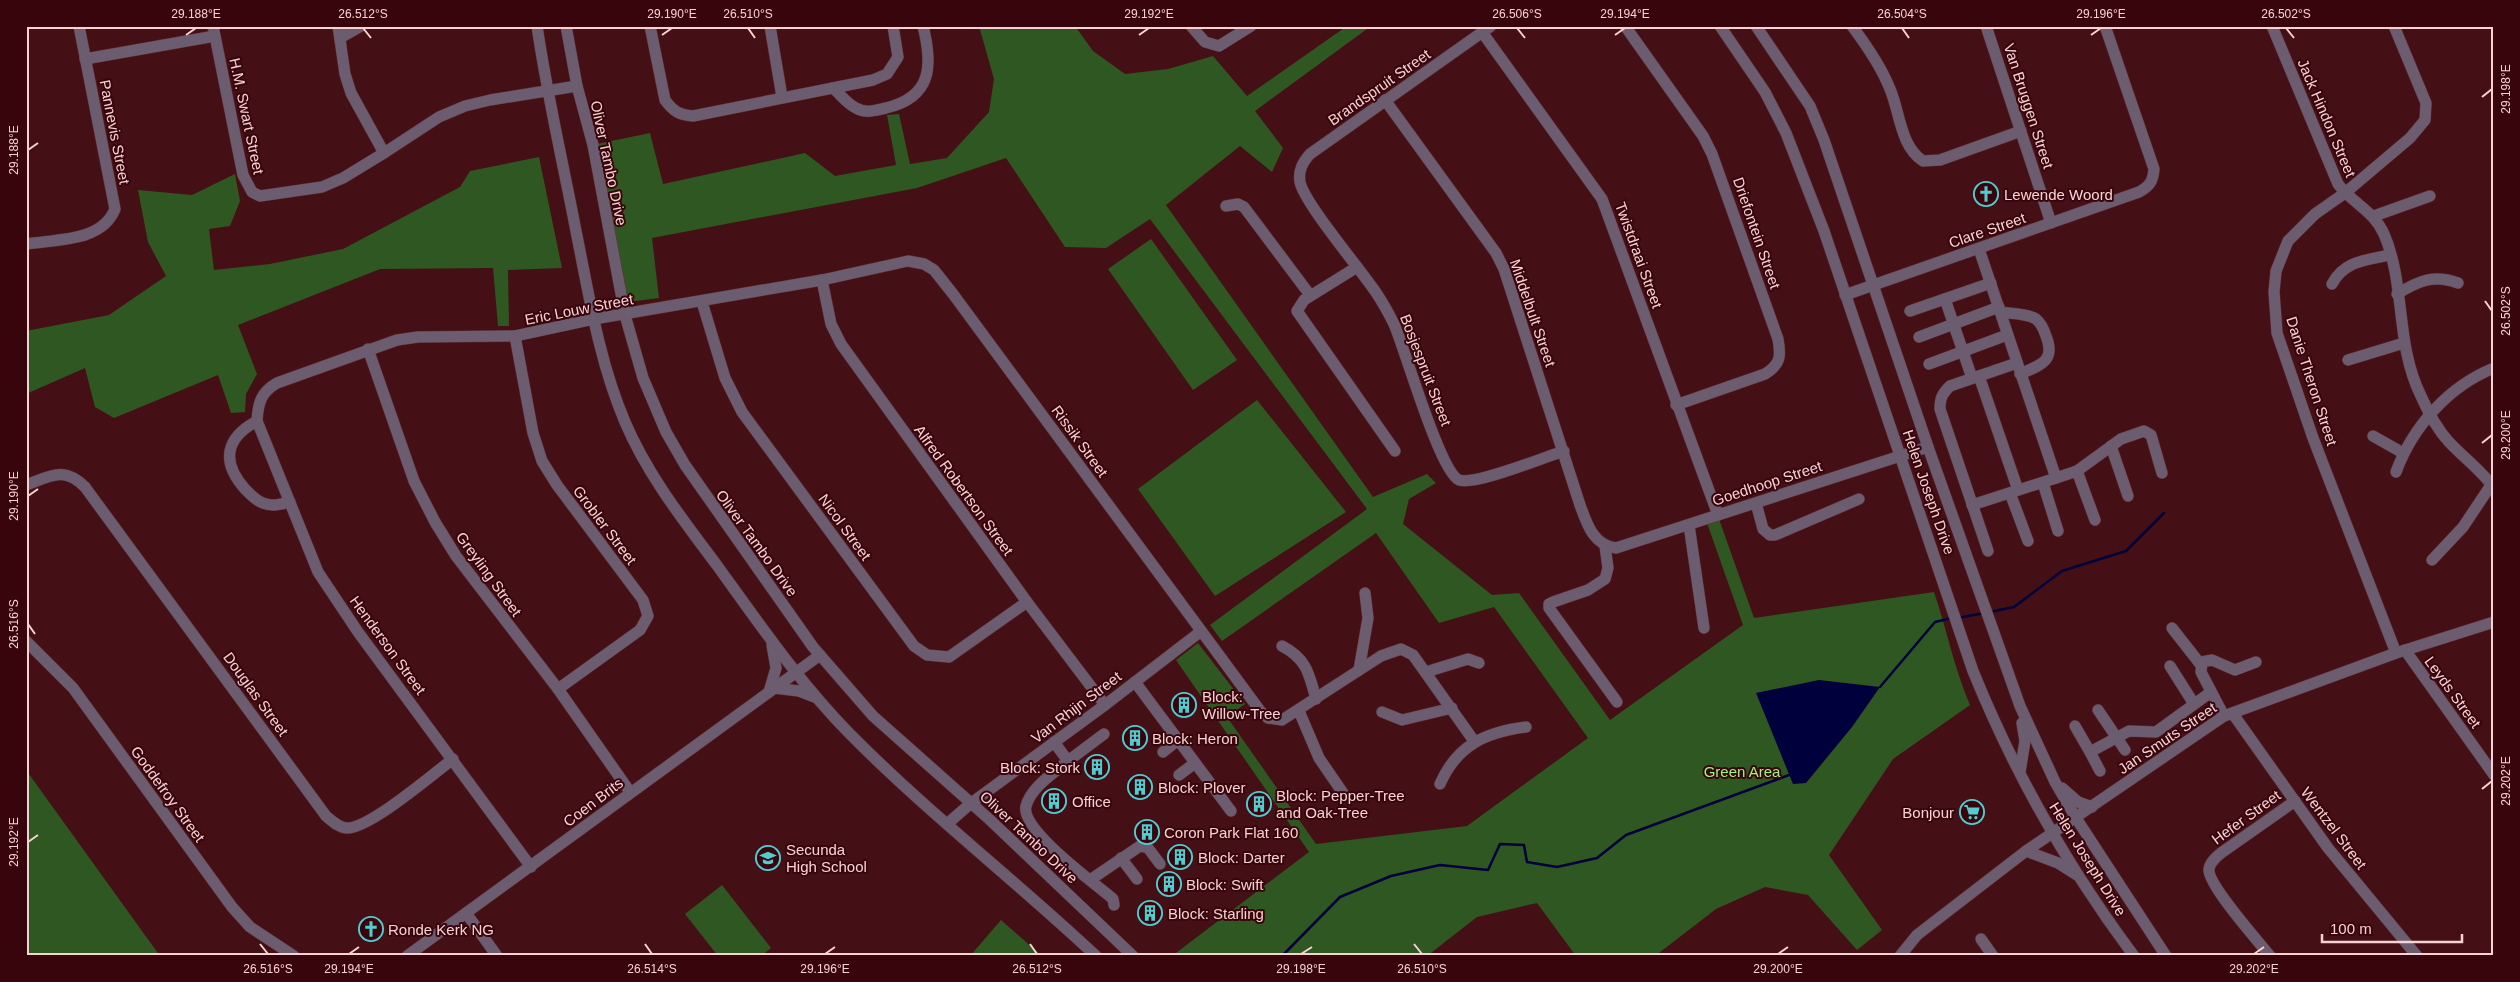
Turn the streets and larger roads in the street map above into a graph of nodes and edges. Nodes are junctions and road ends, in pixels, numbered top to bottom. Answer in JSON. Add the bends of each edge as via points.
{"nodes":[{"id":1,"x":79,"y":26,"type":"edge"},
{"id":2,"x":361,"y":26,"type":"edge"},
{"id":3,"x":537,"y":26,"type":"edge"},
{"id":4,"x":566,"y":26,"type":"edge"},
{"id":5,"x":650,"y":26,"type":"edge"},
{"id":6,"x":770,"y":26,"type":"edge"},
{"id":7,"x":893,"y":26,"type":"edge"},
{"id":8,"x":922,"y":26,"type":"edge"},
{"id":9,"x":1191,"y":26,"type":"edge"},
{"id":10,"x":1251,"y":26,"type":"edge"},
{"id":11,"x":1625,"y":26,"type":"edge"},
{"id":12,"x":1720,"y":26,"type":"edge"},
{"id":13,"x":1756,"y":26,"type":"edge"},
{"id":14,"x":1852,"y":26,"type":"edge"},
{"id":15,"x":1986,"y":26,"type":"edge"},
{"id":16,"x":2105,"y":26,"type":"edge"},
{"id":17,"x":2272,"y":26,"type":"edge"},
{"id":18,"x":2394,"y":26,"type":"edge"},
{"id":19,"x":1486,"y":29,"type":"edge"},
{"id":20,"x":214,"y":31,"type":"edge"},
{"id":21,"x":339,"y":32,"type":"edge"},
{"id":22,"x":85,"y":59,"type":"junction"},
{"id":23,"x":577,"y":86,"type":"junction"},
{"id":24,"x":833,"y":88,"type":"junction"},
{"id":25,"x":546,"y":90,"type":"junction"},
{"id":26,"x":782,"y":97,"type":"junction"},
{"id":27,"x":1385,"y":100,"type":"junction"},
{"id":28,"x":2021,"y":131,"type":"junction"},
{"id":29,"x":384,"y":153,"type":"junction"},
{"id":30,"x":1300,"y":182,"type":"joint"},
{"id":31,"x":2345,"y":193,"type":"junction"},
{"id":32,"x":2430,"y":196,"type":"dead end"},
{"id":33,"x":1226,"y":206,"type":"dead end"},
{"id":34,"x":2374,"y":216,"type":"junction"},
{"id":35,"x":2051,"y":223,"type":"junction"},
{"id":36,"x":26,"y":244,"type":"edge"},
{"id":37,"x":1978,"y":249,"type":"junction"},
{"id":38,"x":2390,"y":255,"type":"junction"},
{"id":39,"x":1357,"y":267,"type":"junction"},
{"id":40,"x":934,"y":270,"type":"joint"},
{"id":41,"x":822,"y":280,"type":"junction"},
{"id":42,"x":1990,"y":283,"type":"junction"},
{"id":43,"x":2458,"y":283,"type":"dead end"},
{"id":44,"x":2332,"y":284,"type":"dead end"},
{"id":45,"x":1874,"y":286,"type":"junction"},
{"id":46,"x":2398,"y":294,"type":"junction"},
{"id":47,"x":1310,"y":295,"type":"junction"},
{"id":48,"x":1845,"y":295,"type":"junction"},
{"id":49,"x":1945,"y":299,"type":"junction"},
{"id":50,"x":702,"y":302,"type":"junction"},
{"id":51,"x":2000,"y":309,"type":"junction"},
{"id":52,"x":1910,"y":311,"type":"dead end"},
{"id":53,"x":626,"y":315,"type":"junction"},
{"id":54,"x":594,"y":319,"type":"junction"},
{"id":55,"x":1953,"y":323,"type":"junction"},
{"id":56,"x":2007,"y":335,"type":"junction"},
{"id":57,"x":515,"y":336,"type":"junction"},
{"id":58,"x":1919,"y":337,"type":"dead end"},
{"id":59,"x":2404,"y":342,"type":"junction"},
{"id":60,"x":368,"y":349,"type":"junction"},
{"id":61,"x":1963,"y":351,"type":"junction"},
{"id":62,"x":2348,"y":360,"type":"dead end"},
{"id":63,"x":1929,"y":364,"type":"dead end"},
{"id":64,"x":2494,"y":368,"type":"edge"},
{"id":65,"x":2019,"y":369,"type":"junction"},
{"id":66,"x":1975,"y":377,"type":"junction"},
{"id":67,"x":1676,"y":405,"type":"junction"},
{"id":68,"x":2430,"y":414,"type":"junction"},
{"id":69,"x":257,"y":421,"type":"junction"},
{"id":70,"x":2373,"y":436,"type":"dead end"},
{"id":71,"x":2111,"y":446,"type":"junction"},
{"id":72,"x":1928,"y":447,"type":"junction"},
{"id":73,"x":1395,"y":451,"type":"dead end"},
{"id":74,"x":1564,"y":451,"type":"junction"},
{"id":75,"x":2403,"y":453,"type":"junction"},
{"id":76,"x":1900,"y":455,"type":"junction"},
{"id":77,"x":2077,"y":471,"type":"junction"},
{"id":78,"x":2396,"y":472,"type":"dead end"},
{"id":79,"x":2162,"y":473,"type":"dead end"},
{"id":80,"x":2056,"y":478,"type":"junction"},
{"id":81,"x":2491,"y":481,"type":"edge"},
{"id":82,"x":2042,"y":482,"type":"junction"},
{"id":83,"x":26,"y":485,"type":"edge"},
{"id":84,"x":2014,"y":491,"type":"junction"},
{"id":85,"x":2128,"y":496,"type":"dead end"},
{"id":86,"x":1859,"y":499,"type":"dead end"},
{"id":87,"x":290,"y":502,"type":"junction"},
{"id":88,"x":1756,"y":503,"type":"junction"},
{"id":89,"x":1972,"y":506,"type":"junction"},
{"id":90,"x":1718,"y":515,"type":"junction"},
{"id":91,"x":2095,"y":520,"type":"dead end"},
{"id":92,"x":1689,"y":525,"type":"junction"},
{"id":93,"x":2058,"y":531,"type":"dead end"},
{"id":94,"x":2028,"y":541,"type":"dead end"},
{"id":95,"x":1610,"y":547,"type":"junction"},
{"id":96,"x":1988,"y":551,"type":"dead end"},
{"id":97,"x":2432,"y":560,"type":"dead end"},
{"id":98,"x":1365,"y":593,"type":"dead end"},
{"id":99,"x":1027,"y":602,"type":"junction"},
{"id":100,"x":2494,"y":622,"type":"edge"},
{"id":101,"x":1704,"y":628,"type":"dead end"},
{"id":102,"x":2172,"y":628,"type":"dead end"},
{"id":103,"x":1200,"y":632,"type":"junction"},
{"id":104,"x":770,"y":638,"type":"junction"},
{"id":105,"x":26,"y":641,"type":"edge"},
{"id":106,"x":1282,"y":646,"type":"dead end"},
{"id":107,"x":2400,"y":652,"type":"junction"},
{"id":108,"x":820,"y":655,"type":"junction"},
{"id":109,"x":2256,"y":662,"type":"dead end"},
{"id":110,"x":1479,"y":663,"type":"dead end"},
{"id":111,"x":2200,"y":665,"type":"junction"},
{"id":112,"x":2170,"y":666,"type":"dead end"},
{"id":113,"x":1359,"y":670,"type":"junction"},
{"id":114,"x":796,"y":672,"type":"junction"},
{"id":115,"x":1426,"y":672,"type":"junction"},
{"id":116,"x":1135,"y":682,"type":"junction"},
{"id":117,"x":558,"y":689,"type":"junction"},
{"id":118,"x":772,"y":690,"type":"junction"},
{"id":119,"x":2211,"y":692,"type":"junction"},
{"id":120,"x":1316,"y":699,"type":"junction"},
{"id":121,"x":1618,"y":702,"type":"dead end"},
{"id":122,"x":824,"y":704,"type":"junction"},
{"id":123,"x":1106,"y":704,"type":"junction"},
{"id":124,"x":2194,"y":704,"type":"junction"},
{"id":125,"x":2020,"y":706,"type":"junction"},
{"id":126,"x":1452,"y":708,"type":"junction"},
{"id":127,"x":2098,"y":710,"type":"dead end"},
{"id":128,"x":1299,"y":711,"type":"junction"},
{"id":129,"x":1382,"y":712,"type":"dead end"},
{"id":130,"x":2228,"y":715,"type":"junction"},
{"id":131,"x":2074,"y":726,"type":"dead end"},
{"id":132,"x":1526,"y":727,"type":"dead end"},
{"id":133,"x":1104,"y":734,"type":"dead end"},
{"id":134,"x":2116,"y":736,"type":"junction"},
{"id":135,"x":1178,"y":740,"type":"junction"},
{"id":136,"x":1474,"y":741,"type":"junction"},
{"id":137,"x":1054,"y":742,"type":"junction"},
{"id":138,"x":2125,"y":750,"type":"dead end"},
{"id":139,"x":1163,"y":752,"type":"dead end"},
{"id":140,"x":2090,"y":752,"type":"junction"},
{"id":141,"x":453,"y":759,"type":"junction"},
{"id":142,"x":1068,"y":761,"type":"junction"},
{"id":143,"x":1195,"y":762,"type":"junction"},
{"id":144,"x":2100,"y":771,"type":"dead end"},
{"id":145,"x":2020,"y":772,"type":"junction"},
{"id":146,"x":1179,"y":775,"type":"dead end"},
{"id":147,"x":2494,"y":775,"type":"edge"},
{"id":148,"x":2055,"y":782,"type":"junction"},
{"id":149,"x":1440,"y":784,"type":"dead end"},
{"id":150,"x":630,"y":792,"type":"junction"},
{"id":151,"x":1345,"y":796,"type":"dead end"},
{"id":152,"x":2295,"y":801,"type":"junction"},
{"id":153,"x":970,"y":804,"type":"junction"},
{"id":154,"x":2039,"y":807,"type":"junction"},
{"id":155,"x":2092,"y":807,"type":"junction"},
{"id":156,"x":1231,"y":811,"type":"dead end"},
{"id":157,"x":2076,"y":818,"type":"junction"},
{"id":158,"x":947,"y":824,"type":"junction"},
{"id":159,"x":2053,"y":832,"type":"junction"},
{"id":160,"x":2042,"y":839,"type":"junction"},
{"id":161,"x":2026,"y":851,"type":"junction"},
{"id":162,"x":1121,"y":858,"type":"junction"},
{"id":163,"x":1160,"y":864,"type":"dead end"},
{"id":164,"x":531,"y":867,"type":"junction"},
{"id":165,"x":2079,"y":876,"type":"junction"},
{"id":166,"x":1137,"y":879,"type":"dead end"},
{"id":167,"x":1090,"y":880,"type":"junction"},
{"id":168,"x":1114,"y":905,"type":"dead end"},
{"id":169,"x":466,"y":913,"type":"junction"},
{"id":170,"x":1981,"y":939,"type":"dead end"},
{"id":171,"x":294,"y":956,"type":"edge"},
{"id":172,"x":407,"y":956,"type":"edge"},
{"id":173,"x":497,"y":956,"type":"edge"},
{"id":174,"x":1096,"y":956,"type":"edge"},
{"id":175,"x":1134,"y":956,"type":"edge"},
{"id":176,"x":1900,"y":956,"type":"edge"},
{"id":177,"x":1993,"y":956,"type":"edge"},
{"id":178,"x":2134,"y":956,"type":"edge"},
{"id":179,"x":2166,"y":956,"type":"edge"},
{"id":180,"x":2270,"y":956,"type":"edge"},
{"id":181,"x":2417,"y":956,"type":"edge"}],
"edges":[{"from":1,"to":22,"type":"street","name":"Pannevis Street"},
{"from":2,"to":21,"type":"street"},
{"from":3,"to":25,"type":"street"},
{"from":4,"to":23,"type":"street","name":"Oliver Tambo Drive"},
{"from":5,"to":26,"type":"street","via":[[665,100],[680,115],[693,116]]},
{"from":6,"to":26,"type":"street"},
{"from":7,"to":24,"type":"street","via":[[898,57],[888,74]]},
{"from":8,"to":24,"type":"street","via":[[928,68],[922,88],[907,101],[870,111],[855,108]]},
{"from":9,"to":10,"type":"street","via":[[1212,46],[1227,44]]},
{"from":11,"to":67,"type":"street","name":"Driefontein Street","via":[[1712,154],[1781,354],[1776,367],[1765,374]]},
{"from":12,"to":48,"type":"street","name":"Helen Joseph Drive","via":[[1765,92],[1786,133]]},
{"from":13,"to":45,"type":"street","name":"Helen Joseph Drive","via":[[1810,106]]},
{"from":14,"to":28,"type":"street","via":[[1880,68],[1910,150],[1923,161],[1940,160]]},
{"from":15,"to":28,"type":"street","name":"Van Bruggen Street"},
{"from":16,"to":35,"type":"street","name":"Clare Street","via":[[2154,169],[2154,179],[2146,188]]},
{"from":17,"to":31,"type":"street","name":"Jack Hindon Street","via":[[2338,184]]},
{"from":18,"to":31,"type":"street","name":"Danie Theron Street","via":[[2426,104],[2425,120],[2410,138]]},
{"from":19,"to":27,"type":"street","name":"Brandspruit Street"},
{"from":19,"to":67,"type":"street","name":"Twistdraai Street","via":[[1602,199]]},
{"from":20,"to":22,"type":"street"},
{"from":20,"to":29,"type":"street","name":"H.M. Swart Street","via":[[243,175],[252,192],[270,196],[322,187]]},
{"from":21,"to":29,"type":"street","via":[[351,93]]},
{"from":22,"to":36,"type":"street","name":"Pannevis Street","via":[[115,209],[111,220],[92,233]]},
{"from":23,"to":25,"type":"street"},
{"from":23,"to":53,"type":"street","name":"Oliver Tambo Drive","via":[[593,145]]},
{"from":24,"to":26,"type":"street"},
{"from":25,"to":29,"type":"street","via":[[465,106],[439,117]]},
{"from":25,"to":54,"type":"street"},
{"from":27,"to":30,"type":"street","name":"Brandspruit Street","via":[[1310,154],[1300,170]]},
{"from":27,"to":74,"type":"street","name":"Middelbult Street","via":[[1496,253]]},
{"from":28,"to":35,"type":"street","name":"Van Bruggen Street"},
{"from":30,"to":39,"type":"street","name":"Bosjespruit Street","via":[[1313,206]]},
{"from":31,"to":34,"type":"street"},
{"from":31,"to":107,"type":"street","name":"Danie Theron Street","via":[[2315,214],[2288,241],[2276,271],[2274,315],[2313,438]]},
{"from":32,"to":34,"type":"street"},
{"from":33,"to":47,"type":"street","via":[[1238,204],[1244,207]]},
{"from":34,"to":38,"type":"street"},
{"from":35,"to":37,"type":"street","name":"Clare Street"},
{"from":37,"to":42,"type":"street"},
{"from":37,"to":45,"type":"street","name":"Clare Street"},
{"from":38,"to":44,"type":"street","via":[[2348,266],[2337,274]]},
{"from":38,"to":46,"type":"street"},
{"from":39,"to":47,"type":"street"},
{"from":39,"to":74,"type":"street","name":"Bosjespruit Street","via":[[1394,323],[1438,448],[1458,480],[1476,480]]},
{"from":40,"to":41,"type":"street","name":"Eric Louw Street","via":[[908,261]]},
{"from":40,"to":103,"type":"street","name":"Rissik Street","via":[[982,331]]},
{"from":41,"to":50,"type":"street","name":"Eric Louw Street"},
{"from":41,"to":99,"type":"street","name":"Alfred Robertson Street","via":[[831,324],[841,344]]},
{"from":42,"to":49,"type":"street"},
{"from":42,"to":51,"type":"street"},
{"from":43,"to":46,"type":"street","via":[[2438,277],[2414,284]]},
{"from":45,"to":48,"type":"street","name":"Clare Street"},
{"from":45,"to":72,"type":"street","name":"Helen Joseph Drive"},
{"from":46,"to":59,"type":"street"},
{"from":47,"to":73,"type":"street","via":[[1299,305],[1299,317]]},
{"from":48,"to":76,"type":"street","name":"Helen Joseph Drive"},
{"from":49,"to":52,"type":"street"},
{"from":49,"to":55,"type":"street"},
{"from":50,"to":53,"type":"street","name":"Eric Louw Street"},
{"from":50,"to":99,"type":"street","name":"Nicol Street","via":[[725,378],[742,412],[914,646],[927,656],[949,658]]},
{"from":51,"to":55,"type":"street"},
{"from":51,"to":56,"type":"street"},
{"from":51,"to":65,"type":"street","via":[[2036,320],[2042,326],[2051,350],[2040,366]]},
{"from":53,"to":54,"type":"street","name":"Eric Louw Street"},
{"from":53,"to":108,"type":"street","name":"Oliver Tambo Drive","via":[[643,378],[666,432],[685,465]]},
{"from":54,"to":57,"type":"street","name":"Eric Louw Street"},
{"from":54,"to":104,"type":"street","via":[[613,390],[642,457],[680,516]]},
{"from":55,"to":58,"type":"street"},
{"from":55,"to":61,"type":"street"},
{"from":56,"to":61,"type":"street"},
{"from":56,"to":65,"type":"street"},
{"from":57,"to":60,"type":"street","name":"Eric Louw Street","via":[[418,337]]},
{"from":57,"to":117,"type":"street","name":"Grobler Street","via":[[533,433],[542,461],[643,600],[648,616],[640,630]]},
{"from":59,"to":62,"type":"street"},
{"from":59,"to":68,"type":"street","via":[[2406,360]]},
{"from":60,"to":69,"type":"street","name":"Eric Louw Street","via":[[267,389],[260,399]]},
{"from":60,"to":117,"type":"street","name":"Greyling Street","via":[[414,481],[435,522],[456,556]]},
{"from":61,"to":63,"type":"street"},
{"from":61,"to":66,"type":"street"},
{"from":64,"to":68,"type":"street","via":[[2466,381]]},
{"from":65,"to":66,"type":"street"},
{"from":65,"to":80,"type":"street"},
{"from":66,"to":84,"type":"street"},
{"from":66,"to":89,"type":"street","via":[[1950,386],[1942,393],[1940,409]]},
{"from":67,"to":90,"type":"street","name":"Twistdraai Street"},
{"from":68,"to":75,"type":"street"},
{"from":68,"to":81,"type":"street","via":[[2447,440]]},
{"from":69,"to":87,"type":"street","name":"Henderson Street"},
{"from":69,"to":87,"type":"street","via":[[247,426],[232,443],[228,458],[231,468],[262,503]]},
{"from":70,"to":75,"type":"street"},
{"from":71,"to":77,"type":"street"},
{"from":71,"to":79,"type":"street","via":[[2130,434],[2148,432]]},
{"from":71,"to":85,"type":"street"},
{"from":72,"to":76,"type":"street","name":"Goedhoop Street"},
{"from":72,"to":125,"type":"street","name":"Helen Joseph Drive"},
{"from":74,"to":95,"type":"street","name":"Middelbult Street","via":[[1587,524],[1594,536]]},
{"from":75,"to":78,"type":"street"},
{"from":76,"to":88,"type":"street","name":"Goedhoop Street"},
{"from":76,"to":145,"type":"street","name":"Helen Joseph Drive","via":[[1973,671]]},
{"from":77,"to":80,"type":"street"},
{"from":77,"to":91,"type":"street"},
{"from":80,"to":82,"type":"street"},
{"from":81,"to":97,"type":"street","via":[[2463,527]]},
{"from":82,"to":84,"type":"street"},
{"from":82,"to":93,"type":"street"},
{"from":83,"to":141,"type":"street","name":"Douglas Street","via":[[65,474],[75,477],[85,486],[326,816],[336,825],[347,828],[371,820]]},
{"from":84,"to":89,"type":"street"},
{"from":84,"to":94,"type":"street"},
{"from":86,"to":88,"type":"street","via":[[1774,535],[1764,529]]},
{"from":87,"to":141,"type":"street","name":"Henderson Street","via":[[318,572],[358,632]]},
{"from":88,"to":90,"type":"street","name":"Goedhoop Street"},
{"from":89,"to":96,"type":"street"},
{"from":90,"to":92,"type":"street","name":"Goedhoop Street"},
{"from":92,"to":95,"type":"street","name":"Goedhoop Street"},
{"from":92,"to":101,"type":"street"},
{"from":95,"to":121,"type":"street","via":[[1605,579],[1588,590],[1553,602],[1549,608]]},
{"from":98,"to":113,"type":"street","via":[[1368,618]]},
{"from":99,"to":123,"type":"street","name":"Alfred Robertson Street"},
{"from":100,"to":107,"type":"street","name":"Jan Smuts Street"},
{"from":102,"to":111,"type":"street","name":"Wentzel Street"},
{"from":103,"to":116,"type":"street","name":"Van Rhijn Street"},
{"from":103,"to":128,"type":"street","name":"Rissik Street","via":[[1261,712],[1282,720]]},
{"from":104,"to":114,"type":"street"},
{"from":104,"to":118,"type":"street","via":[[776,668]]},
{"from":105,"to":171,"type":"street","name":"Goddefroy Street","via":[[73,688],[232,907],[250,927]]},
{"from":106,"to":120,"type":"street","via":[[1296,653],[1302,661]]},
{"from":107,"to":130,"type":"street","name":"Jan Smuts Street"},
{"from":107,"to":147,"type":"street","name":"Leyds Street"},
{"from":108,"to":114,"type":"street","name":"Coen Brits"},
{"from":108,"to":153,"type":"street","name":"Oliver Tambo Drive","via":[[873,716]]},
{"from":109,"to":111,"type":"street","via":[[2235,670],[2212,660]]},
{"from":110,"to":115,"type":"street","via":[[1460,660]]},
{"from":111,"to":119,"type":"street","name":"Wentzel Street"},
{"from":112,"to":124,"type":"street"},
{"from":113,"to":115,"type":"street","name":"Rissik Street","via":[[1400,649],[1413,655]]},
{"from":113,"to":120,"type":"street","name":"Rissik Street"},
{"from":114,"to":118,"type":"street","name":"Coen Brits"},
{"from":114,"to":122,"type":"street"},
{"from":115,"to":126,"type":"street"},
{"from":116,"to":123,"type":"street","name":"Van Rhijn Street"},
{"from":116,"to":135,"type":"street"},
{"from":117,"to":150,"type":"street","name":"Greyling Street"},
{"from":118,"to":122,"type":"street","via":[[812,695]]},
{"from":118,"to":150,"type":"street","name":"Coen Brits"},
{"from":119,"to":124,"type":"street"},
{"from":119,"to":130,"type":"street","name":"Wentzel Street"},
{"from":120,"to":128,"type":"street","name":"Rissik Street"},
{"from":122,"to":158,"type":"street","via":[[848,732]]},
{"from":123,"to":137,"type":"street","name":"Van Rhijn Street"},
{"from":124,"to":134,"type":"street","via":[[2156,732],[2129,731]]},
{"from":125,"to":145,"type":"street","via":[[2025,741]]},
{"from":125,"to":148,"type":"street","name":"Helen Joseph Drive"},
{"from":126,"to":129,"type":"street","via":[[1402,720]]},
{"from":126,"to":136,"type":"street"},
{"from":127,"to":134,"type":"street"},
{"from":128,"to":151,"type":"street","via":[[1319,758]]},
{"from":130,"to":152,"type":"street","name":"Wentzel Street"},
{"from":130,"to":155,"type":"street","name":"Jan Smuts Street"},
{"from":131,"to":140,"type":"street"},
{"from":132,"to":136,"type":"street","via":[[1492,733]]},
{"from":133,"to":142,"type":"street"},
{"from":134,"to":138,"type":"street"},
{"from":134,"to":140,"type":"street"},
{"from":135,"to":139,"type":"street"},
{"from":135,"to":143,"type":"street"},
{"from":136,"to":149,"type":"street","via":[[1453,761]]},
{"from":137,"to":142,"type":"street"},
{"from":137,"to":153,"type":"street","name":"Van Rhijn Street"},
{"from":140,"to":144,"type":"street"},
{"from":141,"to":164,"type":"street","name":"Henderson Street"},
{"from":142,"to":167,"type":"street","via":[[1033,793],[1026,808],[1027,817],[1053,849]]},
{"from":143,"to":146,"type":"street"},
{"from":143,"to":156,"type":"street"},
{"from":145,"to":154,"type":"street","name":"Helen Joseph Drive"},
{"from":148,"to":155,"type":"street","via":[[2078,802]]},
{"from":148,"to":157,"type":"street","name":"Helen Joseph Drive"},
{"from":150,"to":164,"type":"street","name":"Coen Brits"},
{"from":152,"to":180,"type":"street","name":"Hefer Street","via":[[2221,853],[2209,868],[2210,878],[2220,893]]},
{"from":152,"to":181,"type":"street","name":"Wentzel Street","via":[[2328,848]]},
{"from":153,"to":158,"type":"street","name":"Van Rhijn Street"},
{"from":153,"to":175,"type":"street","name":"Oliver Tambo Drive"},
{"from":154,"to":159,"type":"street","name":"Helen Joseph Drive"},
{"from":154,"to":160,"type":"street"},
{"from":155,"to":157,"type":"street","name":"Jan Smuts Street"},
{"from":157,"to":159,"type":"street","name":"Jan Smuts Street"},
{"from":157,"to":179,"type":"street","name":"Helen Joseph Drive"},
{"from":158,"to":174,"type":"street"},
{"from":159,"to":160,"type":"street","name":"Jan Smuts Street"},
{"from":159,"to":165,"type":"street","name":"Helen Joseph Drive"},
{"from":160,"to":161,"type":"street","name":"Jan Smuts Street"},
{"from":161,"to":165,"type":"street","via":[[2058,863]]},
{"from":161,"to":176,"type":"street","name":"Jan Smuts Street","via":[[1917,935]]},
{"from":162,"to":163,"type":"street","via":[[1145,846]]},
{"from":162,"to":166,"type":"street"},
{"from":162,"to":167,"type":"street"},
{"from":164,"to":169,"type":"street","name":"Coen Brits"},
{"from":165,"to":178,"type":"street","name":"Helen Joseph Drive"},
{"from":167,"to":168,"type":"street","via":[[1114,899]]},
{"from":169,"to":172,"type":"street","name":"Coen Brits"},
{"from":169,"to":173,"type":"street"},
{"from":170,"to":177,"type":"street"}]}
